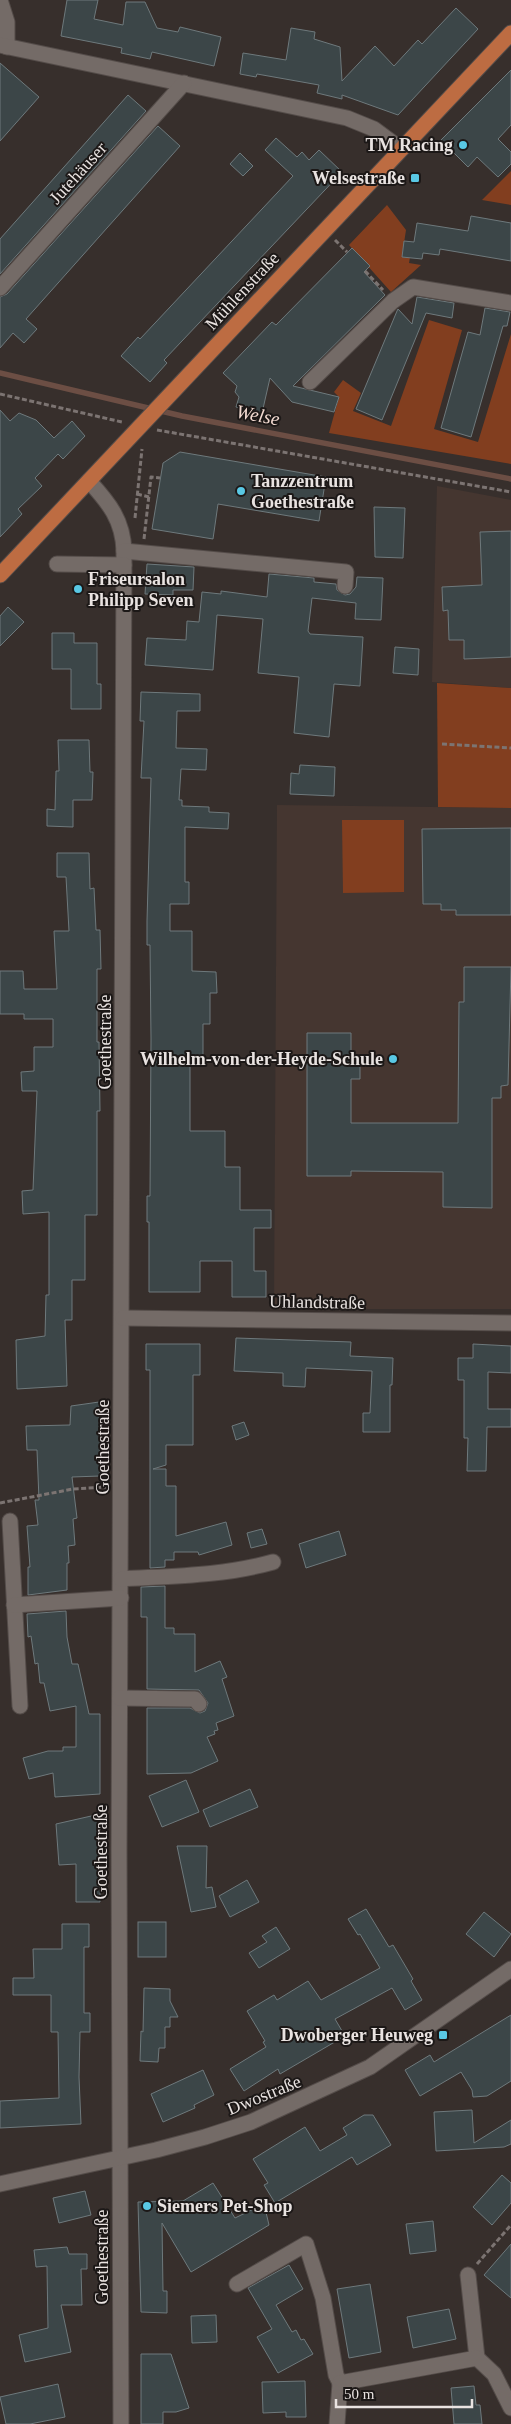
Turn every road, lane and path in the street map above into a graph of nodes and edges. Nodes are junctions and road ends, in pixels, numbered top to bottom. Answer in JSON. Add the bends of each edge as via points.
{"nodes":[{"id":1,"x":0,"y":0,"type":"edge"},
{"id":2,"x":511,"y":33,"type":"edge"},
{"id":3,"x":4,"y":46,"type":"edge"},
{"id":4,"x":184,"y":83,"type":"junction"},
{"id":5,"x":400,"y":149,"type":"junction"},
{"id":6,"x":365,"y":271,"type":"dead end"},
{"id":7,"x":0,"y":288,"type":"edge"},
{"id":8,"x":393,"y":301,"type":"junction"},
{"id":9,"x":511,"y":304,"type":"edge"},
{"id":10,"x":310,"y":382,"type":"dead end"},
{"id":11,"x":0,"y":394,"type":"edge"},
{"id":12,"x":139,"y":426,"type":"junction"},
{"id":13,"x":159,"y":431,"type":"junction"},
{"id":14,"x":153,"y":437,"type":"dead end"},
{"id":15,"x":147,"y":443,"type":"dead end"},
{"id":16,"x":160,"y":478,"type":"dead end"},
{"id":17,"x":89,"y":481,"type":"junction"},
{"id":18,"x":511,"y":492,"type":"edge"},
{"id":19,"x":149,"y":497,"type":"junction"},
{"id":20,"x":143,"y":542,"type":"dead end"},
{"id":21,"x":124,"y":558,"type":"junction"},
{"id":22,"x":58,"y":564,"type":"dead end"},
{"id":23,"x":0,"y":575,"type":"edge"},
{"id":24,"x":344,"y":586,"type":"dead end"},
{"id":25,"x":442,"y":744,"type":"dead end"},
{"id":26,"x":511,"y":748,"type":"edge"},
{"id":27,"x":122,"y":1318,"type":"junction"},
{"id":28,"x":511,"y":1324,"type":"edge"},
{"id":29,"x":122,"y":1487,"type":"junction"},
{"id":30,"x":0,"y":1503,"type":"edge"},
{"id":31,"x":10,"y":1521,"type":"dead end"},
{"id":32,"x":273,"y":1562,"type":"dead end"},
{"id":33,"x":121,"y":1579,"type":"junction"},
{"id":34,"x":121,"y":1598,"type":"junction"},
{"id":35,"x":14,"y":1605,"type":"junction"},
{"id":36,"x":120,"y":1698,"type":"junction"},
{"id":37,"x":199,"y":1704,"type":"dead end"},
{"id":38,"x":20,"y":1706,"type":"dead end"},
{"id":39,"x":511,"y":1969,"type":"edge"},
{"id":40,"x":120,"y":2158,"type":"junction"},
{"id":41,"x":0,"y":2184,"type":"edge"},
{"id":42,"x":511,"y":2225,"type":"edge"},
{"id":43,"x":468,"y":2276,"type":"joint"},
{"id":44,"x":237,"y":2284,"type":"dead end"},
{"id":45,"x":477,"y":2358,"type":"junction"},
{"id":46,"x":340,"y":2383,"type":"junction"},
{"id":47,"x":511,"y":2408,"type":"edge"},
{"id":48,"x":121,"y":2424,"type":"edge"},
{"id":49,"x":337,"y":2424,"type":"edge"}],
"edges":[{"from":1,"to":3,"type":"street","via":[[7,22]]},
{"from":2,"to":5,"type":"main road","name":"Mühlenstraße"},
{"from":3,"to":4,"type":"street"},
{"from":4,"to":5,"type":"street","via":[[347,118],[374,129]]},
{"from":4,"to":7,"type":"street","name":"Jutehäuser"},
{"from":5,"to":12,"type":"main road","name":"Mühlenstraße"},
{"from":6,"to":8,"type":"path"},
{"from":8,"to":9,"type":"street","via":[[413,287]]},
{"from":8,"to":10,"type":"street"},
{"from":11,"to":12,"type":"path"},
{"from":12,"to":13,"type":"path"},
{"from":12,"to":17,"type":"main road","name":"Mühlenstraße"},
{"from":13,"to":14,"type":"path"},
{"from":13,"to":18,"type":"path"},
{"from":15,"to":19,"type":"path","via":[[141,450],[137,494]]},
{"from":16,"to":19,"type":"path","via":[[151,477]]},
{"from":17,"to":21,"type":"street","name":"Goethestraße","via":[[119,519]]},
{"from":17,"to":23,"type":"main road","name":"Mühlenstraße"},
{"from":19,"to":20,"type":"path"},
{"from":21,"to":22,"type":"street"},
{"from":21,"to":24,"type":"street","via":[[346,572]]},
{"from":21,"to":27,"type":"street","name":"Goethestraße"},
{"from":25,"to":26,"type":"path"},
{"from":27,"to":28,"type":"street","name":"Uhlandstraße"},
{"from":27,"to":29,"type":"street","name":"Goethestraße"},
{"from":29,"to":30,"type":"path","via":[[73,1489]]},
{"from":29,"to":33,"type":"street","name":"Goethestraße"},
{"from":31,"to":35,"type":"street"},
{"from":32,"to":33,"type":"street","via":[[219,1573]]},
{"from":33,"to":34,"type":"street","name":"Goethestraße"},
{"from":34,"to":35,"type":"street"},
{"from":34,"to":36,"type":"street","name":"Goethestraße"},
{"from":35,"to":38,"type":"street"},
{"from":36,"to":37,"type":"street","via":[[195,1699]]},
{"from":36,"to":40,"type":"street","name":"Goethestraße"},
{"from":39,"to":40,"type":"street","name":"Dwostraße","via":[[370,2067],[251,2122]]},
{"from":40,"to":41,"type":"street","name":"Dwostraße"},
{"from":40,"to":48,"type":"street","name":"Goethestraße"},
{"from":42,"to":43,"type":"path"},
{"from":43,"to":45,"type":"street"},
{"from":44,"to":46,"type":"street","via":[[306,2244],[323,2298]]},
{"from":45,"to":46,"type":"street"},
{"from":45,"to":47,"type":"street","via":[[494,2374]]},
{"from":46,"to":49,"type":"street"}]}
